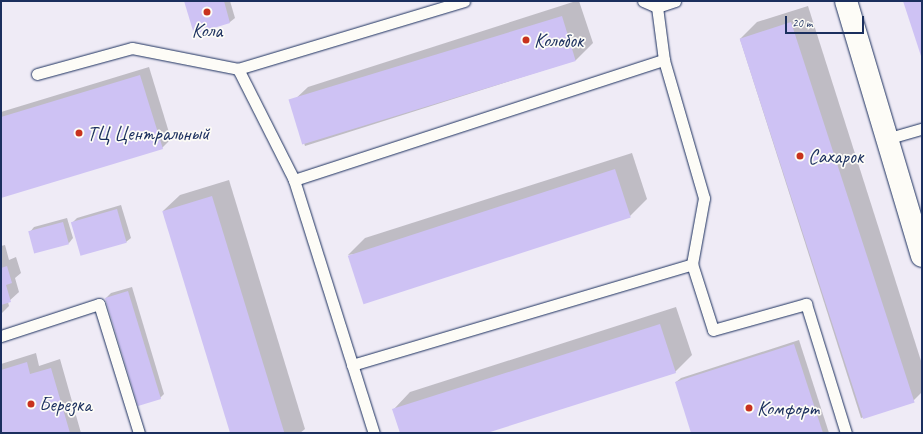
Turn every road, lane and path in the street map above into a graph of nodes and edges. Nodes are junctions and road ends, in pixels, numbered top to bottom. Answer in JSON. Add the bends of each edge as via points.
{"nodes":[{"id":1,"x":464,"y":1,"type":"edge"},
{"id":2,"x":643,"y":1,"type":"edge"},
{"id":3,"x":675,"y":1,"type":"edge"},
{"id":4,"x":846,"y":1,"type":"edge"},
{"id":5,"x":657,"y":7,"type":"junction"},
{"id":6,"x":664,"y":60,"type":"junction"},
{"id":7,"x":238,"y":69,"type":"junction"},
{"id":8,"x":36,"y":74,"type":"dead end"},
{"id":9,"x":922,"y":129,"type":"edge"},
{"id":10,"x":886,"y":140,"type":"junction"},
{"id":11,"x":294,"y":180,"type":"junction"},
{"id":12,"x":922,"y":256,"type":"edge"},
{"id":13,"x":692,"y":264,"type":"junction"},
{"id":14,"x":1,"y":336,"type":"edge"},
{"id":15,"x":352,"y":365,"type":"junction"},
{"id":16,"x":139,"y":433,"type":"edge"},
{"id":17,"x":374,"y":433,"type":"edge"},
{"id":18,"x":846,"y":433,"type":"edge"}],
"edges":[{"from":1,"to":7,"type":"lane"},
{"from":2,"to":5,"type":"lane"},
{"from":3,"to":5,"type":"lane"},
{"from":4,"to":10,"type":"street"},
{"from":5,"to":6,"type":"lane"},
{"from":6,"to":11,"type":"lane"},
{"from":6,"to":13,"type":"lane","via":[[704,198]]},
{"from":7,"to":8,"type":"lane","via":[[132,48]]},
{"from":7,"to":11,"type":"lane"},
{"from":9,"to":10,"type":"lane"},
{"from":10,"to":12,"type":"street"},
{"from":11,"to":15,"type":"lane"},
{"from":13,"to":15,"type":"lane"},
{"from":13,"to":18,"type":"lane","via":[[713,330],[806,304]]},
{"from":14,"to":16,"type":"lane","via":[[99,304]]},
{"from":15,"to":17,"type":"lane"}]}
